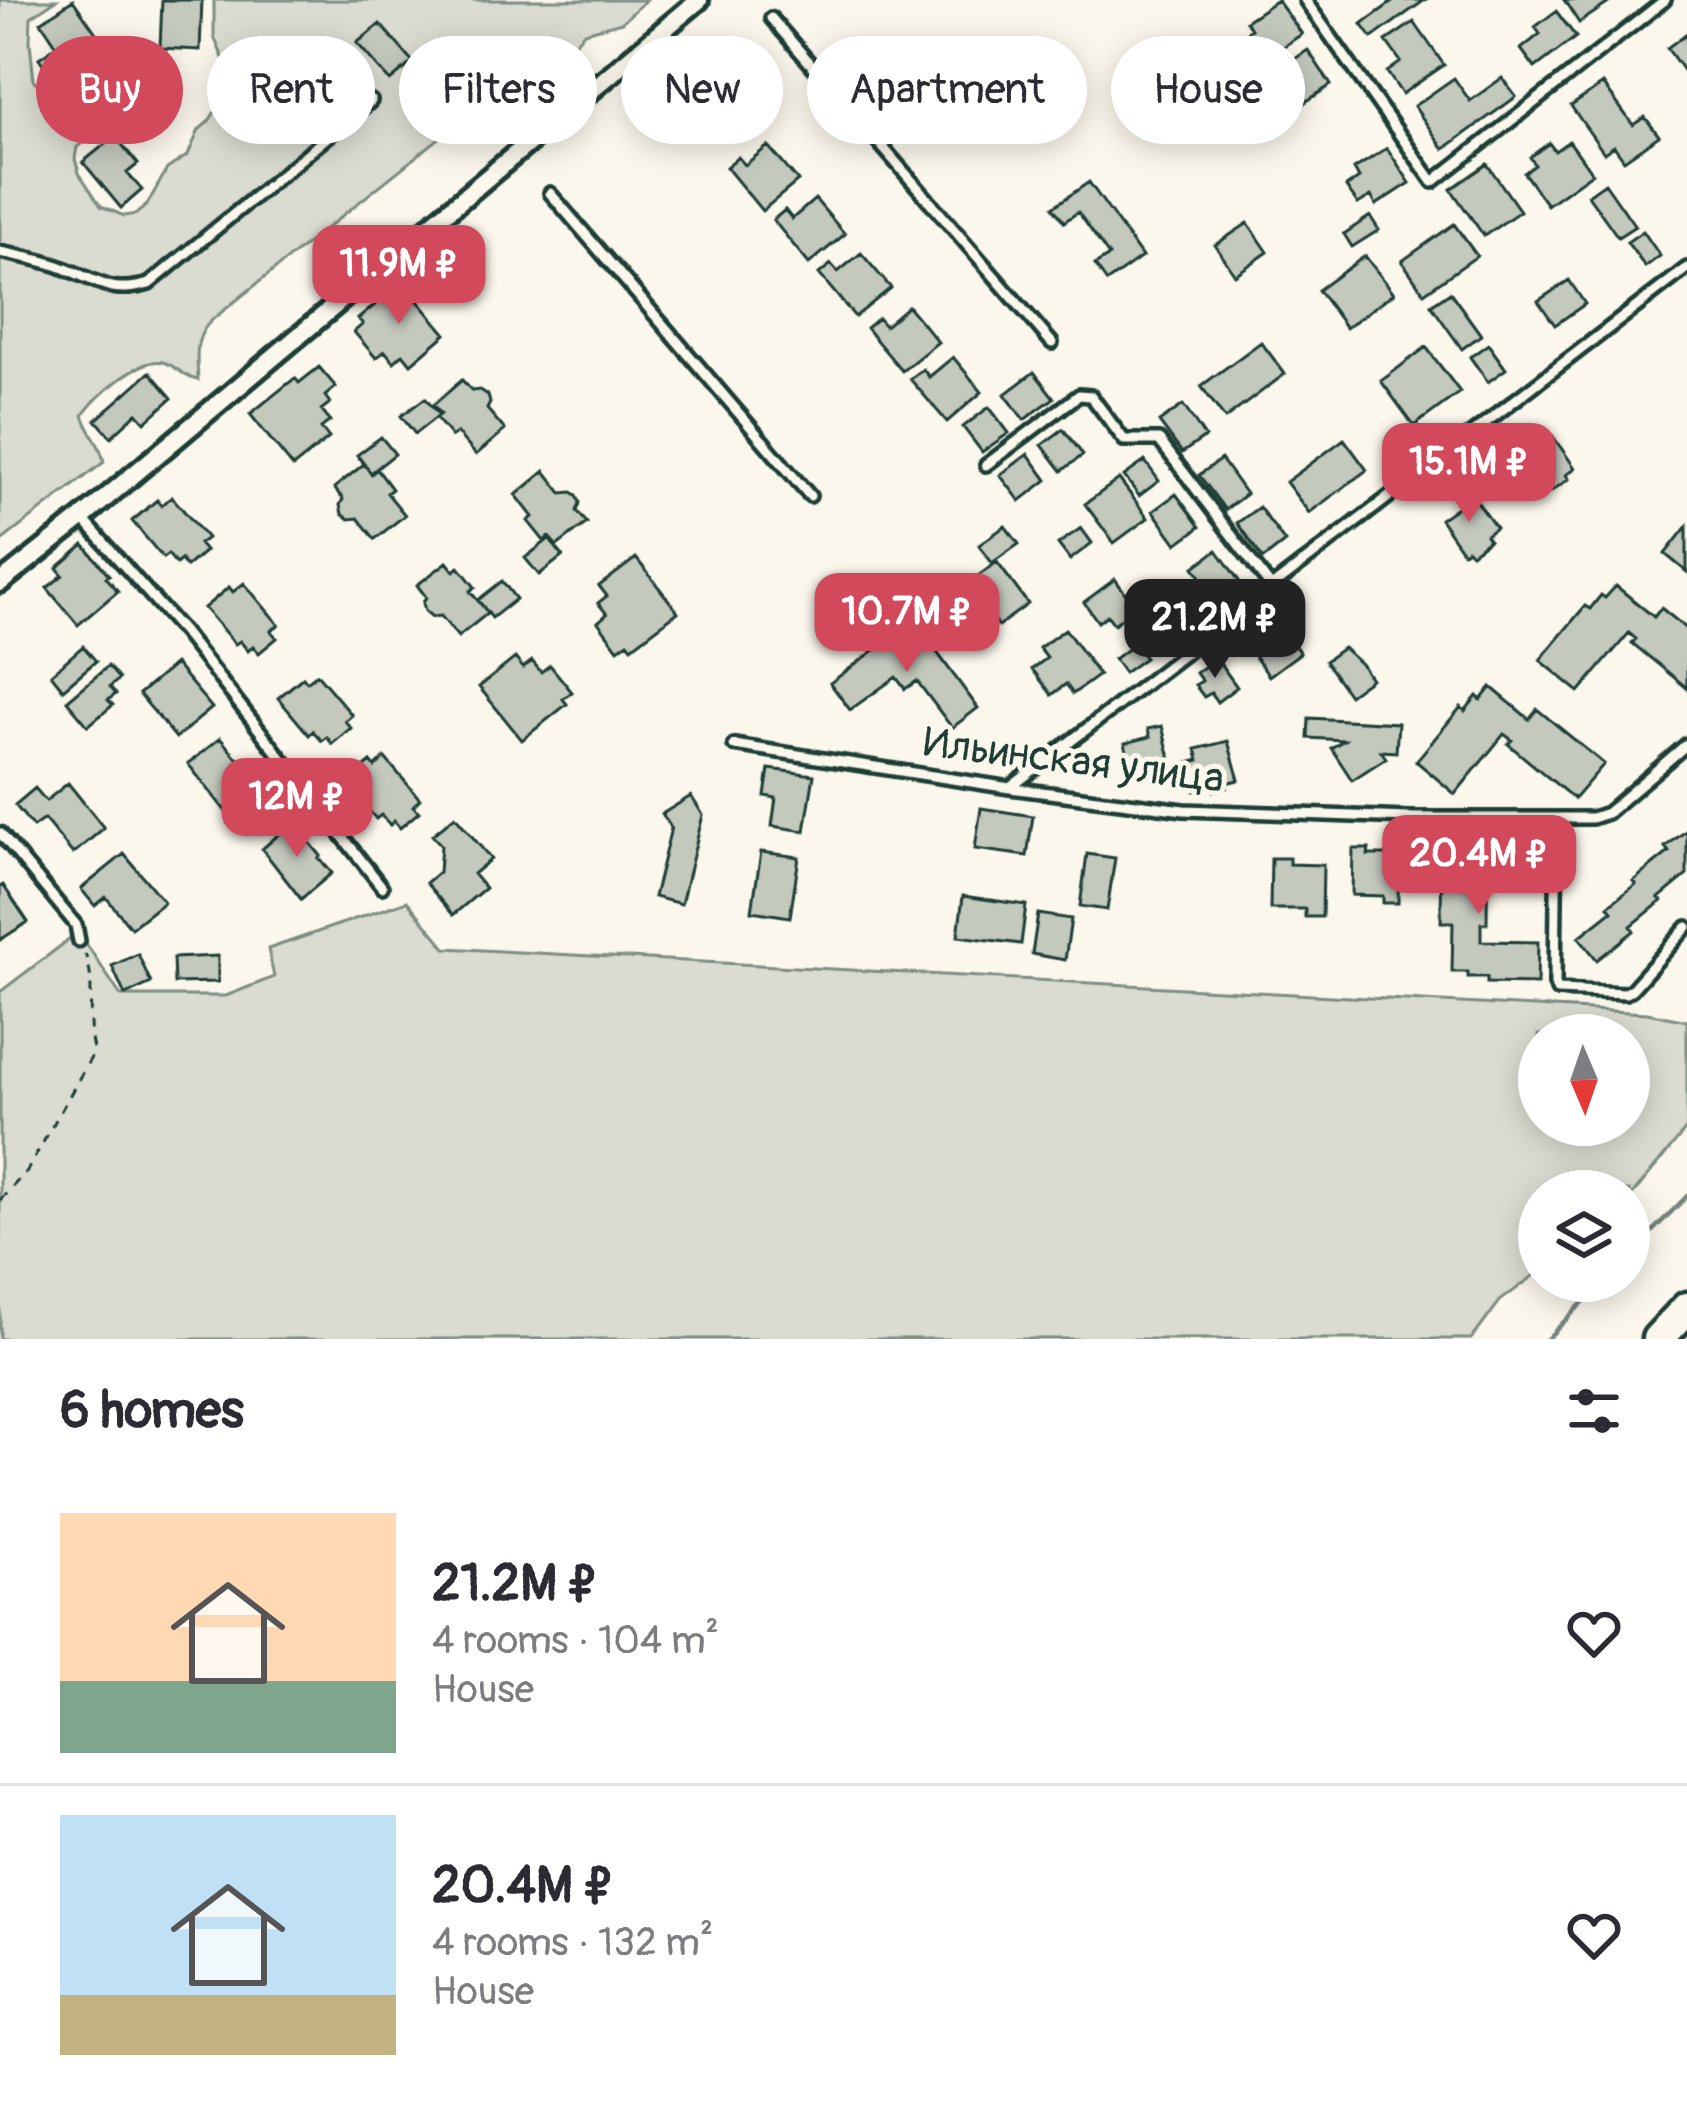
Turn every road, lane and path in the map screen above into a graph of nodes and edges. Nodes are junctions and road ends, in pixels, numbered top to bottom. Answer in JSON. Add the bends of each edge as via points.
{"nodes":[{"id":1,"x":699,"y":0,"type":"edge"},
{"id":2,"x":1305,"y":0,"type":"edge"},
{"id":3,"x":1665,"y":0,"type":"edge"},
{"id":4,"x":771,"y":17,"type":"dead end"},
{"id":5,"x":318,"y":144,"type":"edge"},
{"id":6,"x":550,"y":193,"type":"dead end"},
{"id":7,"x":0,"y":252,"type":"edge"},
{"id":8,"x":1687,"y":268,"type":"edge"},
{"id":9,"x":1052,"y":343,"type":"dead end"},
{"id":10,"x":986,"y":465,"type":"dead end"},
{"id":11,"x":810,"y":496,"type":"dead end"},
{"id":12,"x":82,"y":518,"type":"junction"},
{"id":13,"x":0,"y":583,"type":"edge"},
{"id":14,"x":1271,"y":587,"type":"junction"},
{"id":15,"x":1687,"y":744,"type":"edge"},
{"id":16,"x":734,"y":745,"type":"dead end"},
{"id":17,"x":1010,"y":788,"type":"junction"},
{"id":18,"x":1557,"y":819,"type":"junction"},
{"id":19,"x":0,"y":833,"type":"edge"},
{"id":20,"x":382,"y":887,"type":"dead end"},
{"id":21,"x":1687,"y":927,"type":"edge"},
{"id":22,"x":79,"y":941,"type":"joint"},
{"id":23,"x":0,"y":1200,"type":"edge"},
{"id":24,"x":1687,"y":1308,"type":"edge"},
{"id":25,"x":1658,"y":1339,"type":"edge"}],
"edges":[{"from":1,"to":12,"type":"street"},
{"from":2,"to":3,"type":"lane","via":[[1433,182]]},
{"from":4,"to":9,"type":"lane"},
{"from":5,"to":7,"type":"lane","via":[[149,284],[102,286]]},
{"from":6,"to":11,"type":"lane"},
{"from":8,"to":14,"type":"lane"},
{"from":10,"to":14,"type":"lane","via":[[1079,395],[1091,396],[1124,440],[1159,440]]},
{"from":12,"to":13,"type":"street"},
{"from":12,"to":20,"type":"lane","via":[[184,632]]},
{"from":14,"to":17,"type":"lane"},
{"from":15,"to":18,"type":"lane","name":"Ильинская улица","via":[[1606,814]]},
{"from":16,"to":17,"type":"lane","name":"Ильинская улица"},
{"from":17,"to":18,"type":"lane","name":"Ильинская улица","via":[[1184,810]]},
{"from":18,"to":21,"type":"lane","via":[[1557,989],[1626,992]]},
{"from":19,"to":22,"type":"lane","via":[[76,925]]},
{"from":22,"to":23,"type":"path","via":[[92,982],[94,1052],[27,1171]]},
{"from":24,"to":25,"type":"highway"}]}
